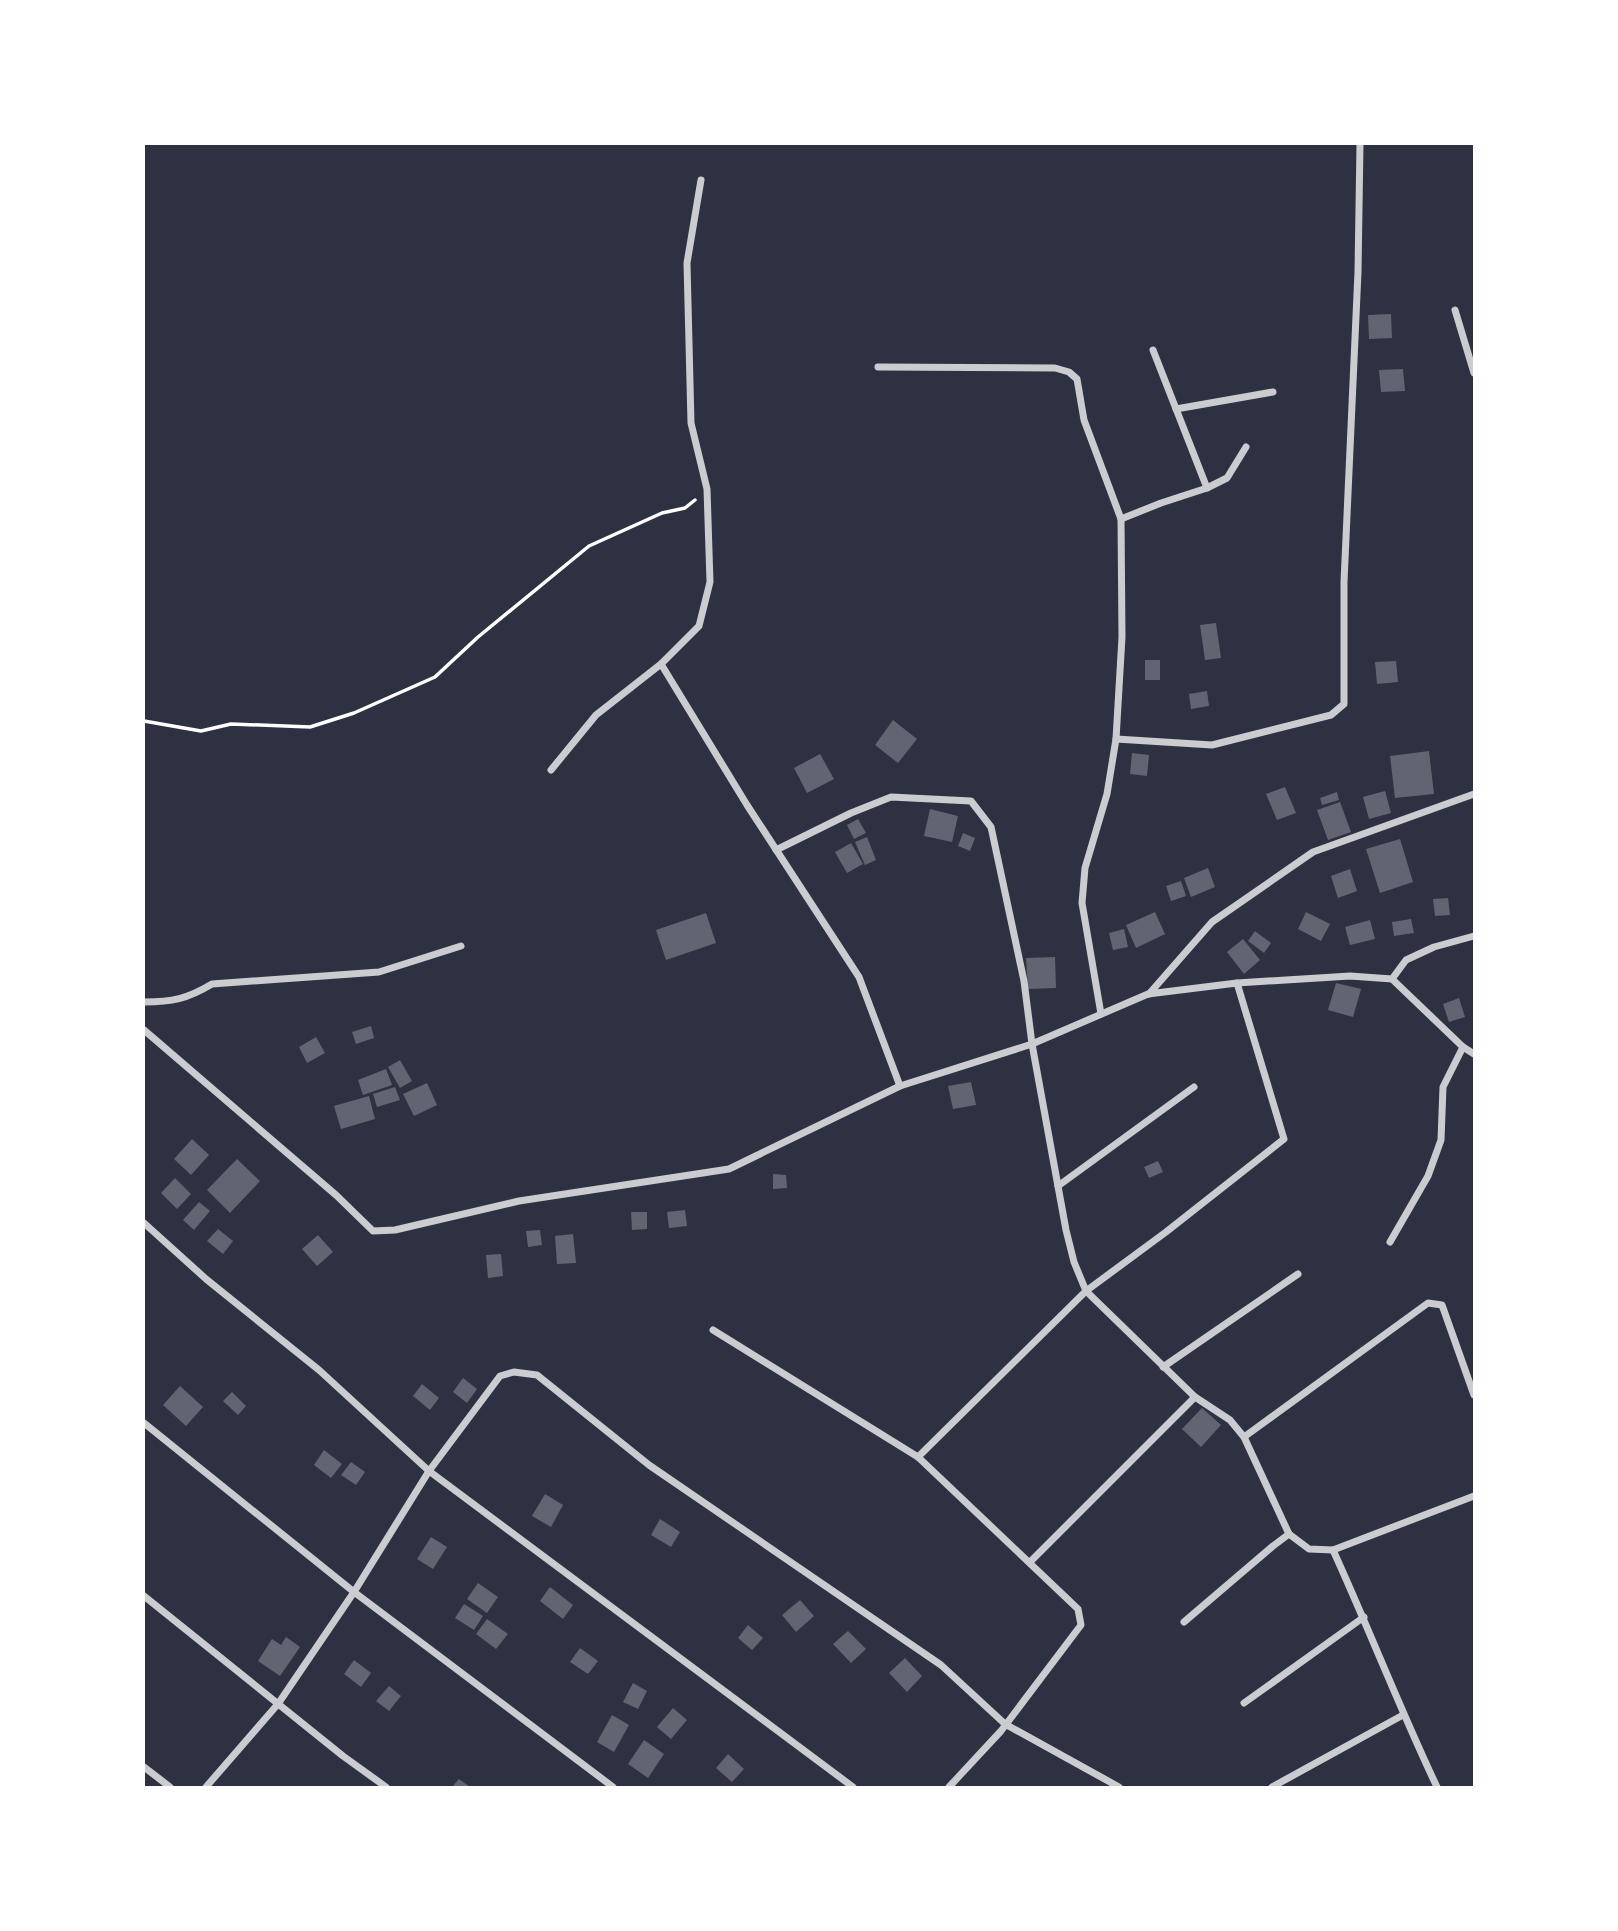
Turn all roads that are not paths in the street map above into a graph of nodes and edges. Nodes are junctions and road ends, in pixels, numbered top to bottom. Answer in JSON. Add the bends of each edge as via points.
{"nodes":[{"id":1,"x":1360,"y":144,"type":"edge"},
{"id":2,"x":701,"y":180,"type":"dead end"},
{"id":3,"x":1455,"y":310,"type":"dead end"},
{"id":4,"x":1153,"y":350,"type":"dead end"},
{"id":5,"x":878,"y":367,"type":"dead end"},
{"id":6,"x":1475,"y":373,"type":"edge"},
{"id":7,"x":1273,"y":392,"type":"dead end"},
{"id":8,"x":1176,"y":409,"type":"junction"},
{"id":9,"x":1246,"y":447,"type":"dead end"},
{"id":10,"x":1207,"y":488,"type":"junction"},
{"id":11,"x":1121,"y":519,"type":"junction"},
{"id":12,"x":661,"y":664,"type":"junction"},
{"id":13,"x":1116,"y":739,"type":"junction"},
{"id":14,"x":551,"y":770,"type":"dead end"},
{"id":15,"x":1475,"y":794,"type":"edge"},
{"id":16,"x":776,"y":850,"type":"junction"},
{"id":17,"x":1475,"y":936,"type":"edge"},
{"id":18,"x":461,"y":946,"type":"dead end"},
{"id":19,"x":1391,"y":979,"type":"junction"},
{"id":20,"x":1237,"y":983,"type":"junction"},
{"id":21,"x":1148,"y":995,"type":"junction"},
{"id":22,"x":144,"y":1002,"type":"edge"},
{"id":23,"x":1101,"y":1014,"type":"junction"},
{"id":24,"x":144,"y":1030,"type":"edge"},
{"id":25,"x":1032,"y":1044,"type":"junction"},
{"id":26,"x":1463,"y":1047,"type":"junction"},
{"id":27,"x":1475,"y":1054,"type":"edge"},
{"id":28,"x":900,"y":1086,"type":"junction"},
{"id":29,"x":1194,"y":1087,"type":"dead end"},
{"id":30,"x":1058,"y":1186,"type":"junction"},
{"id":31,"x":144,"y":1223,"type":"edge"},
{"id":32,"x":1390,"y":1242,"type":"dead end"},
{"id":33,"x":1298,"y":1274,"type":"dead end"},
{"id":34,"x":1086,"y":1291,"type":"junction"},
{"id":35,"x":713,"y":1330,"type":"dead end"},
{"id":36,"x":1163,"y":1367,"type":"junction"},
{"id":37,"x":1475,"y":1395,"type":"edge"},
{"id":38,"x":1195,"y":1397,"type":"junction"},
{"id":39,"x":144,"y":1423,"type":"edge"},
{"id":40,"x":1244,"y":1437,"type":"junction"},
{"id":41,"x":918,"y":1457,"type":"junction"},
{"id":42,"x":429,"y":1471,"type":"junction"},
{"id":43,"x":1475,"y":1496,"type":"edge"},
{"id":44,"x":1289,"y":1534,"type":"junction"},
{"id":45,"x":1333,"y":1550,"type":"junction"},
{"id":46,"x":1031,"y":1561,"type":"junction"},
{"id":47,"x":354,"y":1592,"type":"junction"},
{"id":48,"x":144,"y":1596,"type":"edge"},
{"id":49,"x":1364,"y":1617,"type":"junction"},
{"id":50,"x":1184,"y":1622,"type":"dead end"},
{"id":51,"x":1244,"y":1703,"type":"dead end"},
{"id":52,"x":278,"y":1704,"type":"junction"},
{"id":53,"x":1403,"y":1714,"type":"junction"},
{"id":54,"x":1005,"y":1724,"type":"junction"},
{"id":55,"x":144,"y":1767,"type":"edge"},
{"id":56,"x":170,"y":1787,"type":"edge"},
{"id":57,"x":206,"y":1787,"type":"edge"},
{"id":58,"x":386,"y":1787,"type":"edge"},
{"id":59,"x":613,"y":1787,"type":"edge"},
{"id":60,"x":853,"y":1787,"type":"edge"},
{"id":61,"x":948,"y":1787,"type":"edge"},
{"id":62,"x":1119,"y":1787,"type":"edge"},
{"id":63,"x":1272,"y":1787,"type":"edge"},
{"id":64,"x":1437,"y":1787,"type":"edge"}],
"edges":[{"from":1,"to":13,"type":"street","via":[[1344,704],[1331,715],[1212,745]]},
{"from":2,"to":12,"type":"street","via":[[687,263],[691,423],[707,489],[710,582],[699,626]]},
{"from":3,"to":6,"type":"street"},
{"from":4,"to":8,"type":"street"},
{"from":5,"to":11,"type":"street","via":[[1055,368],[1069,372],[1077,379],[1084,420]]},
{"from":7,"to":8,"type":"street"},
{"from":8,"to":10,"type":"street"},
{"from":9,"to":10,"type":"street","via":[[1227,478]]},
{"from":10,"to":11,"type":"street"},
{"from":11,"to":13,"type":"street","via":[[1122,637]]},
{"from":12,"to":14,"type":"street","via":[[596,715]]},
{"from":12,"to":16,"type":"street"},
{"from":13,"to":23,"type":"street","via":[[1107,794],[1085,868],[1082,903]]},
{"from":15,"to":21,"type":"street","via":[[1313,852],[1212,922]]},
{"from":16,"to":25,"type":"street","via":[[891,797],[971,801],[991,827],[1024,981]]},
{"from":16,"to":28,"type":"street","via":[[859,977]]},
{"from":17,"to":19,"type":"street","via":[[1406,960]]},
{"from":18,"to":22,"type":"street","via":[[379,972],[212,984],[190,997]]},
{"from":19,"to":20,"type":"street","via":[[1350,976]]},
{"from":19,"to":26,"type":"street"},
{"from":20,"to":21,"type":"street"},
{"from":20,"to":34,"type":"street","via":[[1284,1139]]},
{"from":21,"to":23,"type":"street"},
{"from":23,"to":25,"type":"street"},
{"from":24,"to":28,"type":"street","via":[[373,1231],[519,1201],[729,1169]]},
{"from":25,"to":28,"type":"street"},
{"from":25,"to":30,"type":"street"},
{"from":26,"to":27,"type":"street"},
{"from":26,"to":32,"type":"street","via":[[1443,1087],[1441,1140],[1428,1176]]},
{"from":29,"to":30,"type":"street"},
{"from":30,"to":34,"type":"street","via":[[1074,1262]]},
{"from":31,"to":42,"type":"street","via":[[319,1370]]},
{"from":33,"to":36,"type":"street"},
{"from":34,"to":36,"type":"street"},
{"from":34,"to":41,"type":"street"},
{"from":35,"to":41,"type":"street"},
{"from":36,"to":38,"type":"street"},
{"from":37,"to":40,"type":"street","via":[[1442,1305],[1428,1303]]},
{"from":38,"to":40,"type":"street","via":[[1230,1420]]},
{"from":38,"to":46,"type":"street"},
{"from":39,"to":47,"type":"street"},
{"from":40,"to":44,"type":"street"},
{"from":41,"to":46,"type":"street"},
{"from":42,"to":47,"type":"street"},
{"from":42,"to":54,"type":"street","via":[[500,1376],[514,1372],[537,1376],[649,1465],[941,1665]]},
{"from":42,"to":60,"type":"street"},
{"from":43,"to":45,"type":"street"},
{"from":44,"to":45,"type":"street","via":[[1309,1549]]},
{"from":44,"to":50,"type":"street"},
{"from":45,"to":49,"type":"street"},
{"from":46,"to":54,"type":"street","via":[[1078,1609],[1081,1625]]},
{"from":47,"to":52,"type":"street"},
{"from":47,"to":59,"type":"street"},
{"from":48,"to":52,"type":"street"},
{"from":49,"to":51,"type":"street"},
{"from":49,"to":53,"type":"street"},
{"from":52,"to":57,"type":"street"},
{"from":52,"to":58,"type":"street"},
{"from":53,"to":63,"type":"street"},
{"from":53,"to":64,"type":"street"},
{"from":54,"to":61,"type":"street"},
{"from":54,"to":62,"type":"street"},
{"from":55,"to":56,"type":"street"}]}
